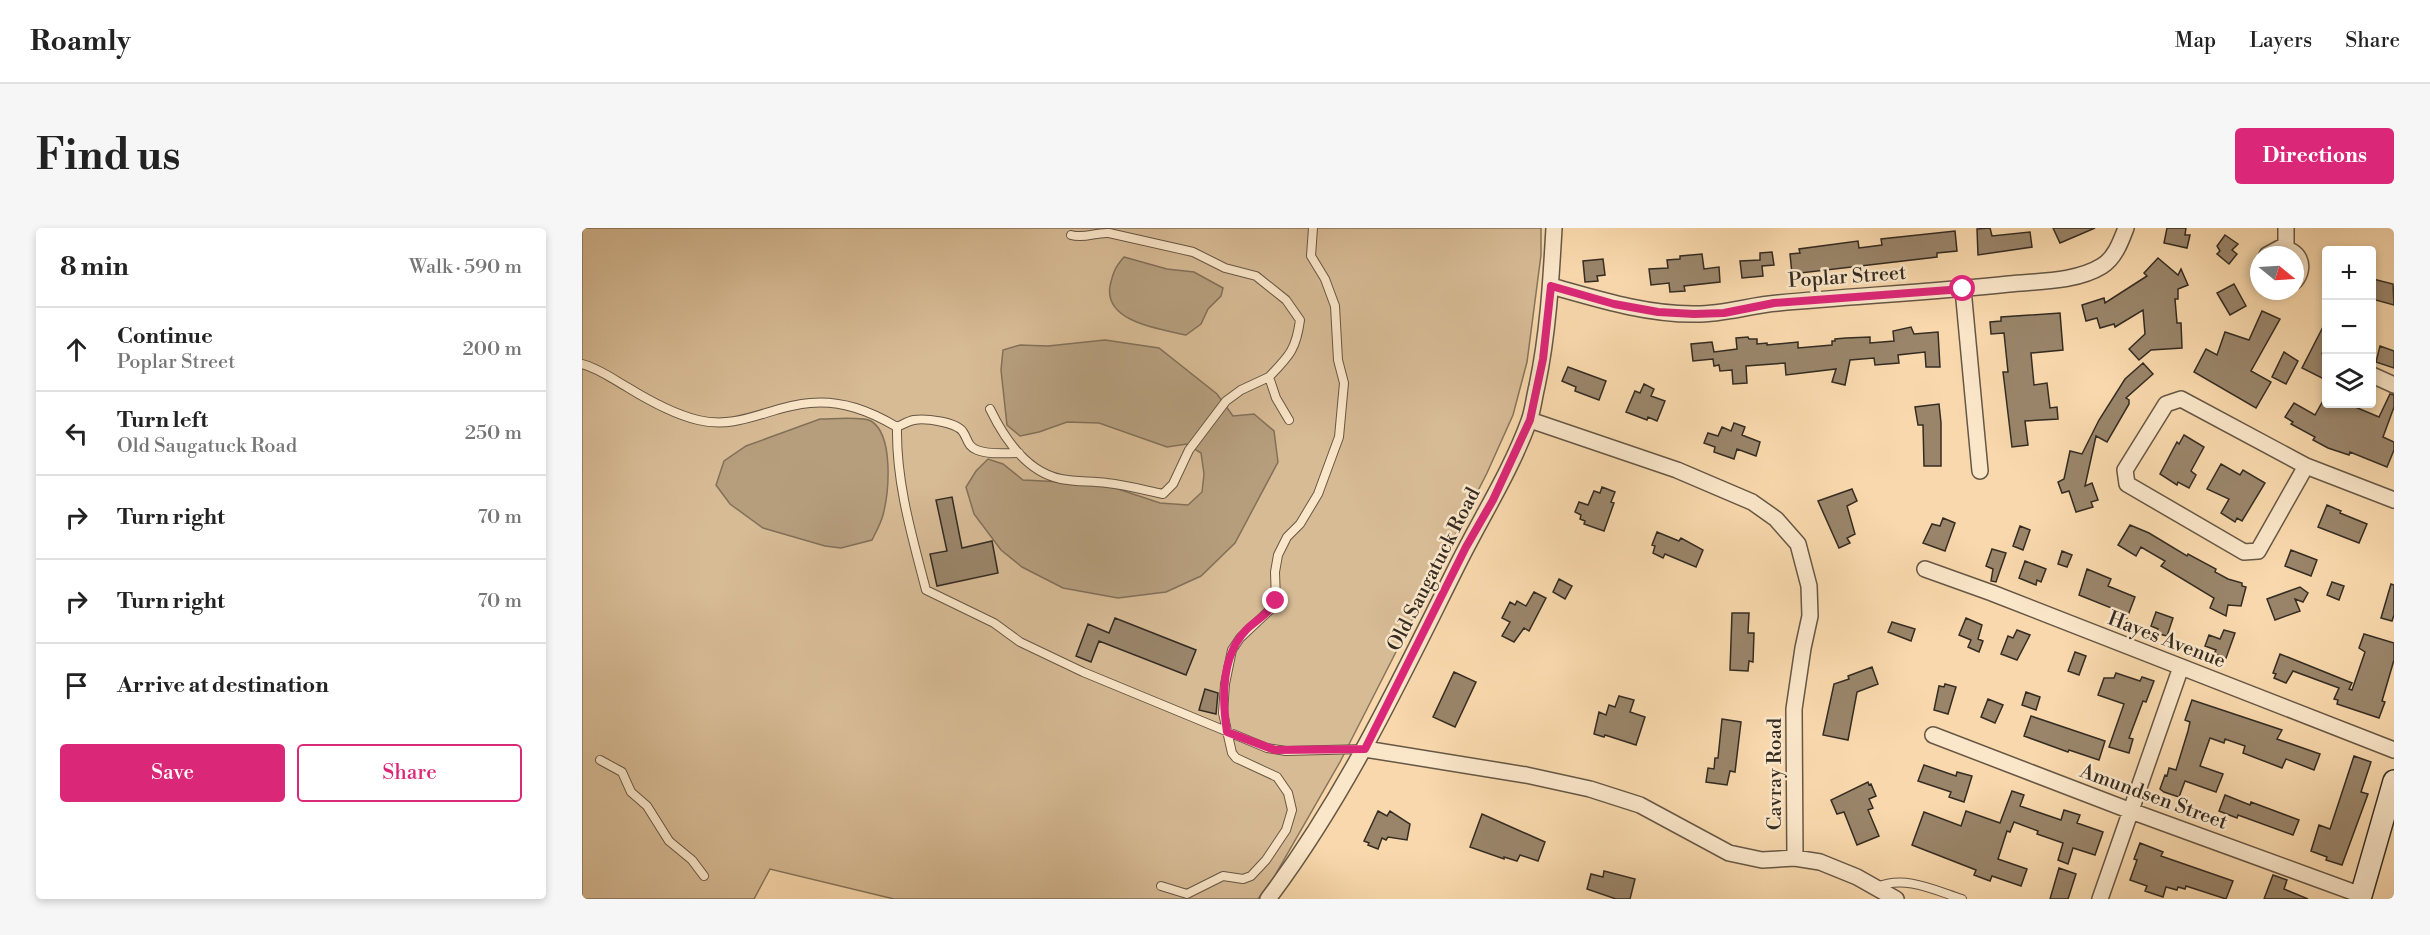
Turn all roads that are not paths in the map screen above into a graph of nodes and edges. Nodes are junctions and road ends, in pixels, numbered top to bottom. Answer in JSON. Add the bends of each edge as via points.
{"nodes":[{"id":1,"x":1313,"y":228,"type":"edge"},
{"id":2,"x":1554,"y":228,"type":"edge"},
{"id":3,"x":2126,"y":228,"type":"edge"},
{"id":4,"x":2286,"y":228,"type":"edge"},
{"id":5,"x":1071,"y":235,"type":"dead end"},
{"id":6,"x":2286,"y":246,"type":"edge"},
{"id":7,"x":1551,"y":286,"type":"junction"},
{"id":8,"x":1963,"y":289,"type":"junction"},
{"id":9,"x":582,"y":364,"type":"edge"},
{"id":10,"x":1269,"y":377,"type":"junction"},
{"id":11,"x":2376,"y":377,"type":"edge"},
{"id":12,"x":2394,"y":385,"type":"edge"},
{"id":13,"x":990,"y":409,"type":"dead end"},
{"id":14,"x":1289,"y":420,"type":"dead end"},
{"id":15,"x":1530,"y":420,"type":"junction"},
{"id":16,"x":897,"y":427,"type":"junction"},
{"id":17,"x":1019,"y":453,"type":"junction"},
{"id":18,"x":2306,"y":466,"type":"junction"},
{"id":19,"x":1980,"y":471,"type":"dead end"},
{"id":20,"x":2394,"y":500,"type":"edge"},
{"id":21,"x":1925,"y":569,"type":"dead end"},
{"id":22,"x":2181,"y":667,"type":"junction"},
{"id":23,"x":1227,"y":732,"type":"junction"},
{"id":24,"x":1933,"y":735,"type":"dead end"},
{"id":25,"x":1365,"y":749,"type":"junction"},
{"id":26,"x":2394,"y":750,"type":"edge"},
{"id":27,"x":600,"y":760,"type":"dead end"},
{"id":28,"x":2394,"y":781,"type":"edge"},
{"id":29,"x":2131,"y":811,"type":"junction"},
{"id":30,"x":1795,"y":858,"type":"junction"},
{"id":31,"x":704,"y":876,"type":"dead end"},
{"id":32,"x":1161,"y":886,"type":"dead end"},
{"id":33,"x":1876,"y":888,"type":"junction"},
{"id":34,"x":2360,"y":897,"type":"edge"},
{"id":35,"x":1268,"y":899,"type":"edge"},
{"id":36,"x":1896,"y":899,"type":"edge"},
{"id":37,"x":1962,"y":899,"type":"edge"},
{"id":38,"x":2100,"y":899,"type":"edge"}],
"edges":[{"from":1,"to":23,"type":"lane","via":[[1311,256],[1335,306],[1338,360],[1344,383],[1340,437],[1317,494],[1278,555],[1276,601],[1232,650],[1223,713]]},
{"from":2,"to":7,"type":"street","name":"Old Saugatuck Road"},
{"from":3,"to":8,"type":"street","name":"Poplar Street","via":[[2117,249],[2103,265],[2074,277]]},
{"from":4,"to":6,"type":"street"},
{"from":5,"to":10,"type":"lane","via":[[1085,237],[1109,232],[1135,237],[1193,252],[1225,268],[1256,276],[1286,300],[1300,320],[1292,351]]},
{"from":7,"to":8,"type":"street","name":"Poplar Street","via":[[1625,306],[1694,314],[1724,313],[1774,303]]},
{"from":7,"to":15,"type":"street","name":"Old Saugatuck Road","via":[[1543,359]]},
{"from":8,"to":19,"type":"street"},
{"from":9,"to":16,"type":"lane","via":[[650,401],[698,420],[729,423],[809,403],[840,404],[863,410]]},
{"from":10,"to":14,"type":"lane"},
{"from":10,"to":17,"type":"lane","via":[[1226,401],[1189,450],[1173,484],[1163,494],[1060,478],[1044,473]]},
{"from":11,"to":12,"type":"street"},
{"from":13,"to":17,"type":"lane","via":[[1003,436]]},
{"from":15,"to":25,"type":"street","name":"Old Saugatuck Road"},
{"from":15,"to":30,"type":"street","name":"Cavray Road","via":[[1677,470],[1752,502],[1776,519],[1798,544],[1809,586],[1810,616],[1794,709]]},
{"from":16,"to":17,"type":"lane","via":[[922,419],[952,424],[963,430],[970,446],[977,450]]},
{"from":16,"to":23,"type":"lane","via":[[898,466],[906,512],[926,590],[994,622],[1020,642]]},
{"from":18,"to":18,"type":"street","via":[[2181,399],[2166,404],[2125,470],[2127,484],[2244,552],[2258,551]]},
{"from":18,"to":20,"type":"street"},
{"from":21,"to":22,"type":"street","name":"Hayes Avenue"},
{"from":22,"to":26,"type":"street","name":"Hayes Avenue"},
{"from":22,"to":29,"type":"street"},
{"from":23,"to":25,"type":"lane","via":[[1275,750]]},
{"from":23,"to":32,"type":"lane","via":[[1236,758],[1268,772],[1285,786],[1292,810],[1286,830],[1251,876],[1223,876],[1187,894]]},
{"from":24,"to":29,"type":"street","name":"Amundsen Street"},
{"from":25,"to":30,"type":"street","name":"Cavray Road","via":[[1590,789],[1640,805],[1729,853],[1762,860]]},
{"from":25,"to":35,"type":"street","name":"Old Saugatuck Road","via":[[1301,856]]},
{"from":27,"to":31,"type":"lane","via":[[622,772],[631,792],[647,806],[669,841]]},
{"from":28,"to":34,"type":"main road"},
{"from":29,"to":34,"type":"street","name":"Amundsen Street"},
{"from":29,"to":38,"type":"street"},
{"from":30,"to":33,"type":"street","via":[[1820,862]]},
{"from":33,"to":36,"type":"street"},
{"from":33,"to":37,"type":"lane","via":[[1907,882]]}]}
